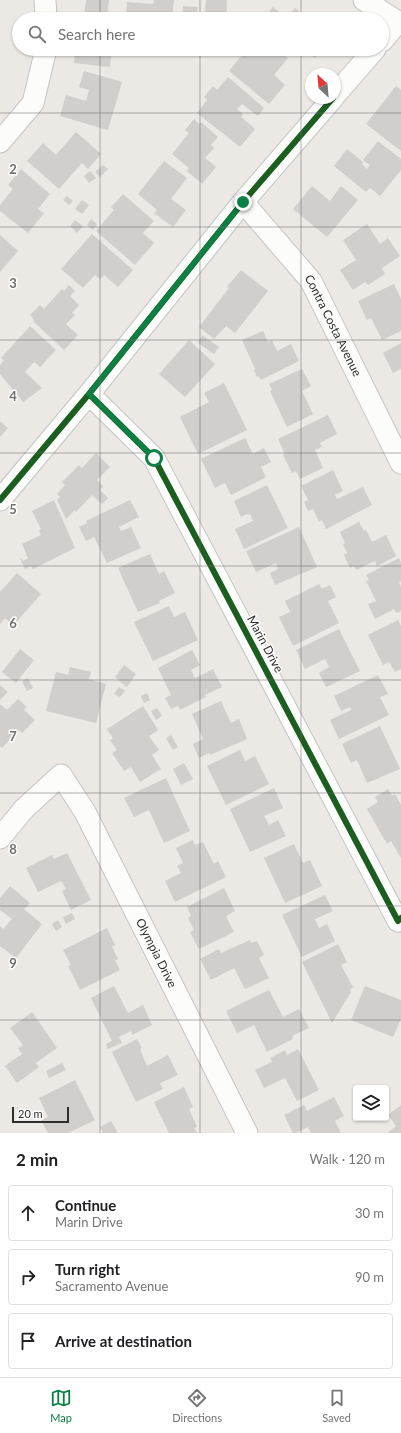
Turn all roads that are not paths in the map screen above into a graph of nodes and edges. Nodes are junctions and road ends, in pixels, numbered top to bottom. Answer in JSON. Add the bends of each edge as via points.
{"nodes":[{"id":1,"x":45,"y":0,"type":"edge"},
{"id":2,"x":364,"y":0,"type":"edge"},
{"id":3,"x":46,"y":12,"type":"edge"},
{"id":4,"x":383,"y":12,"type":"edge"},
{"id":5,"x":389,"y":16,"type":"edge"},
{"id":6,"x":400,"y":23,"type":"edge"},
{"id":7,"x":389,"y":34,"type":"edge"},
{"id":8,"x":44,"y":56,"type":"edge"},
{"id":9,"x":369,"y":56,"type":"edge"},
{"id":10,"x":341,"y":88,"type":"edge"},
{"id":11,"x":328,"y":104,"type":"edge"},
{"id":12,"x":0,"y":142,"type":"edge"},
{"id":13,"x":243,"y":202,"type":"junction"},
{"id":14,"x":89,"y":394,"type":"junction"},
{"id":15,"x":401,"y":463,"type":"edge"},
{"id":16,"x":0,"y":500,"type":"edge"},
{"id":17,"x":0,"y":838,"type":"edge"},
{"id":18,"x":400,"y":919,"type":"edge"},
{"id":19,"x":246,"y":1133,"type":"edge"}],
"edges":[{"from":1,"to":3,"type":"street"},
{"from":2,"to":4,"type":"street"},
{"from":5,"to":6,"type":"street"},
{"from":6,"to":7,"type":"street"},
{"from":8,"to":12,"type":"street","via":[[33,103]]},
{"from":9,"to":10,"type":"street"},
{"from":11,"to":13,"type":"street"},
{"from":13,"to":14,"type":"street"},
{"from":13,"to":15,"type":"street","name":"Contra Costa Avenue","via":[[311,281]]},
{"from":14,"to":16,"type":"street"},
{"from":14,"to":18,"type":"street","name":"Marin Drive","via":[[154,458]]},
{"from":17,"to":19,"type":"street","name":"Olympia Drive","via":[[24,809],[61,775],[85,812]]}]}
